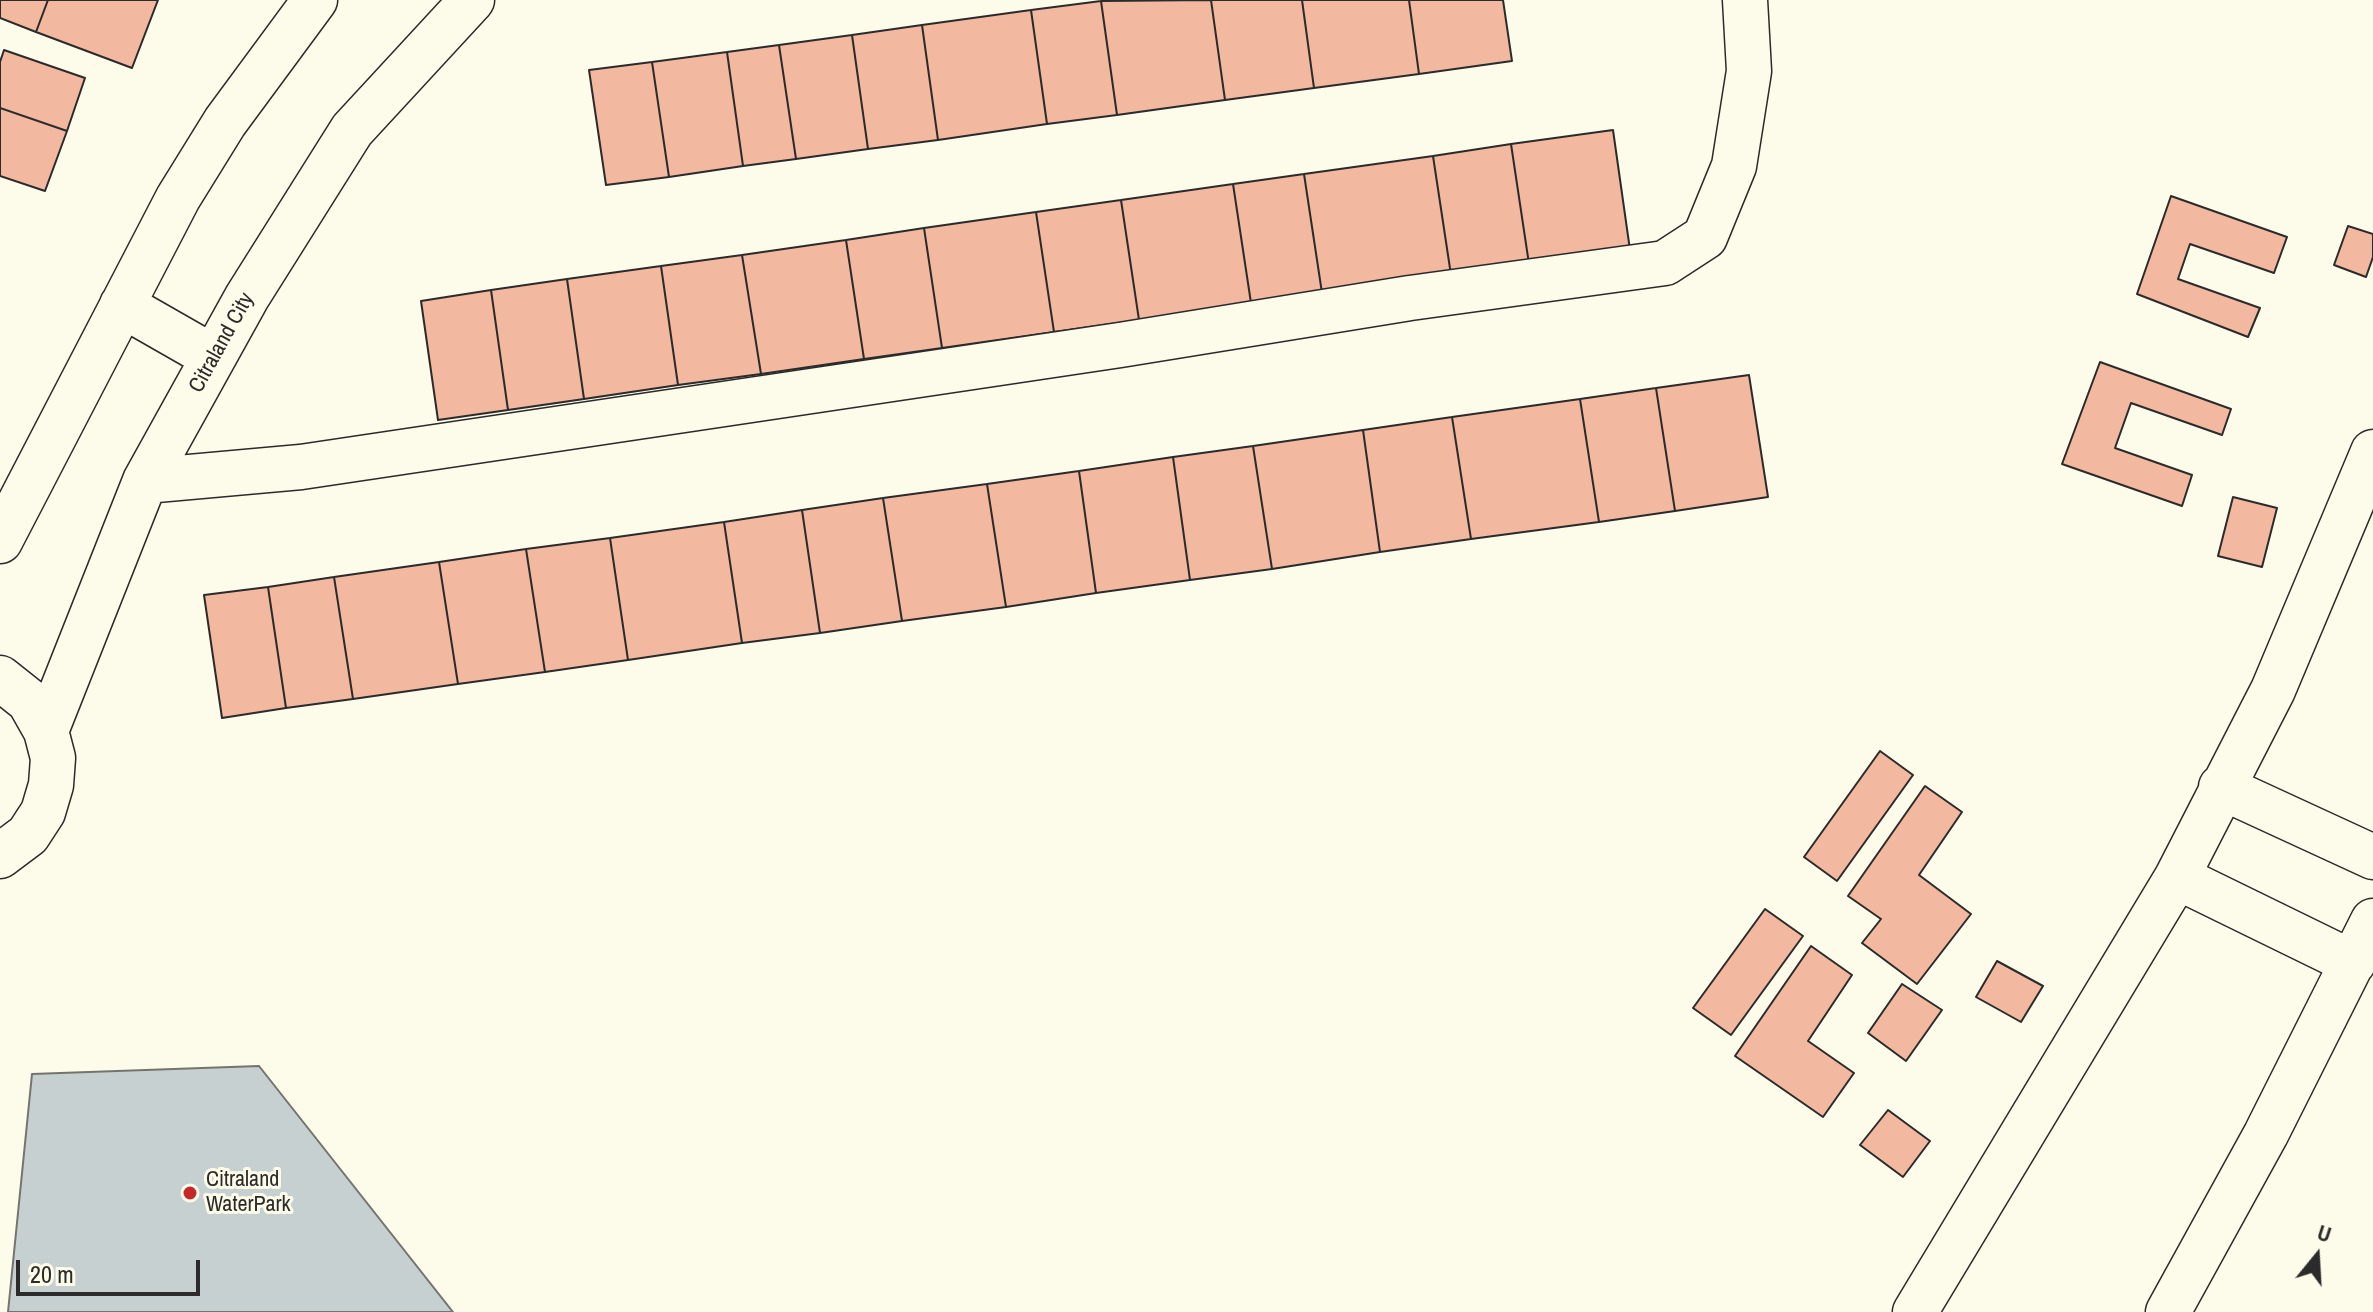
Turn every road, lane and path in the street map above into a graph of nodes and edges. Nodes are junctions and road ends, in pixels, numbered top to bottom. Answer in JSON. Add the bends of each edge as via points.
{"nodes":[{"id":1,"x":315,"y":0,"type":"edge"},
{"id":2,"x":472,"y":0,"type":"edge"},
{"id":3,"x":1745,"y":0,"type":"edge"},
{"id":4,"x":122,"y":305,"type":"junction"},
{"id":5,"x":213,"y":357,"type":"junction"},
{"id":6,"x":2373,"y":452,"type":"edge"},
{"id":7,"x":145,"y":481,"type":"junction"},
{"id":8,"x":0,"y":541,"type":"edge"},
{"id":9,"x":0,"y":678,"type":"edge"},
{"id":10,"x":46,"y":731,"type":"junction"},
{"id":11,"x":2221,"y":787,"type":"junction"},
{"id":12,"x":0,"y":856,"type":"edge"},
{"id":13,"x":2373,"y":857,"type":"edge"},
{"id":14,"x":2177,"y":877,"type":"junction"},
{"id":15,"x":2373,"y":921,"type":"edge"},
{"id":16,"x":2353,"y":963,"type":"junction"},
{"id":17,"x":1915,"y":1312,"type":"edge"},
{"id":18,"x":2168,"y":1312,"type":"edge"}],
"edges":[{"from":1,"to":4,"type":"street","via":[[225,122]]},
{"from":2,"to":5,"type":"street","name":"Citraland City","via":[[352,130]]},
{"from":3,"to":7,"type":"street","via":[[1749,71],[1734,166],[1705,237],[1665,263],[301,467]]},
{"from":4,"to":5,"type":"street"},
{"from":4,"to":8,"type":"street"},
{"from":5,"to":7,"type":"street","name":"Citraland City"},
{"from":6,"to":11,"type":"street","via":[[2273,690]]},
{"from":7,"to":10,"type":"street","name":"Citraland City"},
{"from":9,"to":10,"type":"street","via":[[29,701]]},
{"from":10,"to":12,"type":"street","via":[[53,758],[43,812],[28,835]]},
{"from":11,"to":13,"type":"street"},
{"from":11,"to":14,"type":"street"},
{"from":14,"to":16,"type":"street"},
{"from":14,"to":17,"type":"street"},
{"from":15,"to":16,"type":"street"},
{"from":16,"to":18,"type":"street"}]}
